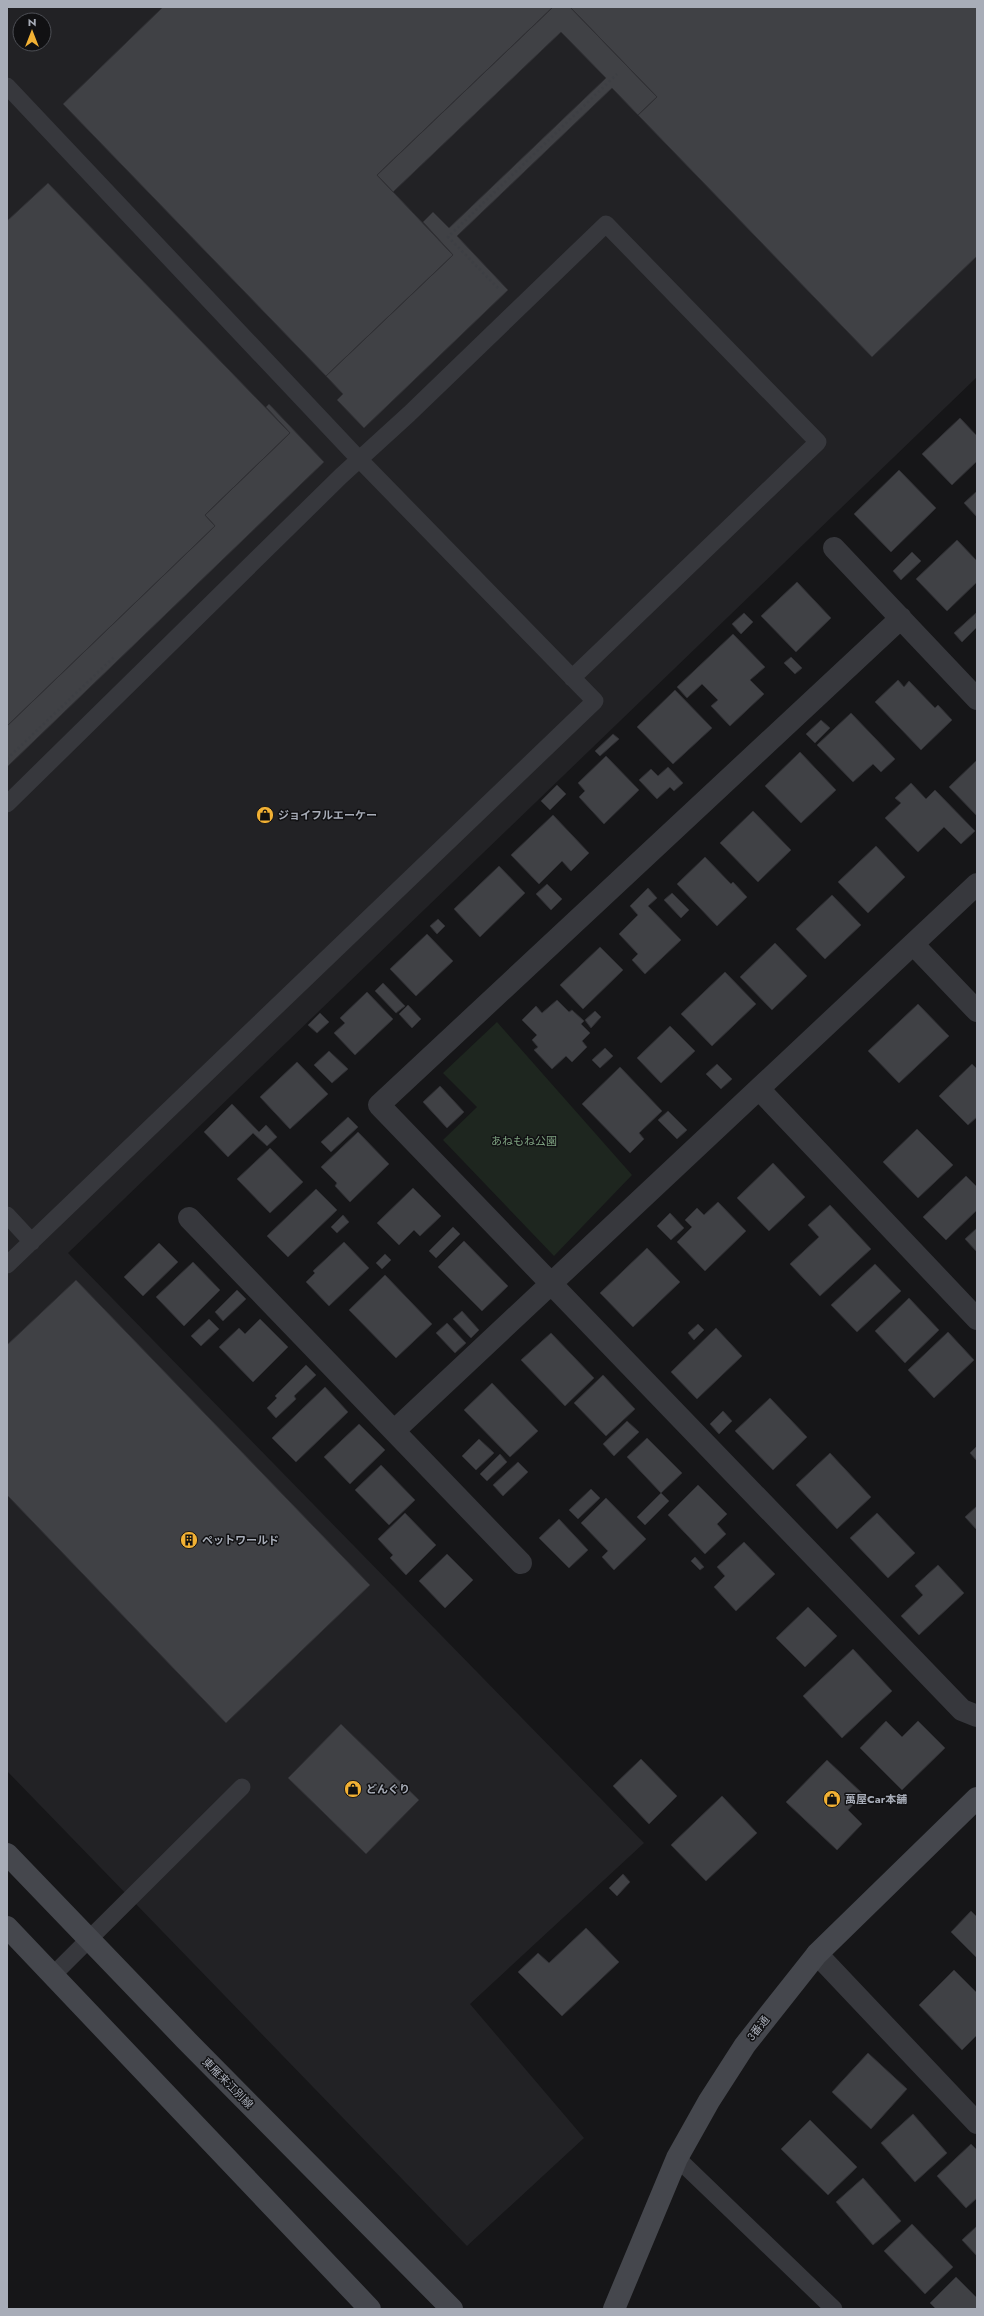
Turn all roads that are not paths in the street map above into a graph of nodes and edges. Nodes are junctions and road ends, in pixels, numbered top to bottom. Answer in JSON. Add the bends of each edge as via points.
{"nodes":[{"id":1,"x":7,"y":86,"type":"edge"},
{"id":2,"x":359,"y":459,"type":"junction"},
{"id":3,"x":834,"y":548,"type":"dead end"},
{"id":4,"x":901,"y":618,"type":"junction"},
{"id":5,"x":572,"y":678,"type":"junction"},
{"id":6,"x":977,"y":699,"type":"edge"},
{"id":7,"x":7,"y":804,"type":"edge"},
{"id":8,"x":977,"y":884,"type":"edge"},
{"id":9,"x":913,"y":944,"type":"junction"},
{"id":10,"x":977,"y":1011,"type":"edge"},
{"id":11,"x":759,"y":1089,"type":"junction"},
{"id":12,"x":7,"y":1215,"type":"edge"},
{"id":13,"x":189,"y":1218,"type":"dead end"},
{"id":14,"x":32,"y":1242,"type":"junction"},
{"id":15,"x":7,"y":1265,"type":"edge"},
{"id":16,"x":551,"y":1284,"type":"junction"},
{"id":17,"x":977,"y":1319,"type":"edge"},
{"id":18,"x":394,"y":1431,"type":"junction"},
{"id":19,"x":521,"y":1563,"type":"dead end"},
{"id":20,"x":977,"y":1716,"type":"edge"},
{"id":21,"x":242,"y":1787,"type":"dead end"},
{"id":22,"x":977,"y":1798,"type":"edge"},
{"id":23,"x":7,"y":1854,"type":"edge"},
{"id":24,"x":7,"y":1927,"type":"edge"},
{"id":25,"x":89,"y":1939,"type":"junction"},
{"id":26,"x":817,"y":1954,"type":"junction"},
{"id":27,"x":53,"y":1975,"type":"junction"},
{"id":28,"x":977,"y":2123,"type":"edge"},
{"id":29,"x":677,"y":2158,"type":"junction"},
{"id":30,"x":370,"y":2309,"type":"edge"},
{"id":31,"x":452,"y":2309,"type":"edge"},
{"id":32,"x":614,"y":2309,"type":"edge"},
{"id":33,"x":834,"y":2309,"type":"edge"}],
"edges":[{"from":1,"to":2,"type":"lane"},
{"from":2,"to":5,"type":"lane"},
{"from":2,"to":5,"type":"lane","via":[[606,224],[818,442]]},
{"from":2,"to":7,"type":"lane"},
{"from":3,"to":4,"type":"street"},
{"from":4,"to":6,"type":"street"},
{"from":4,"to":16,"type":"street","via":[[378,1105]]},
{"from":5,"to":14,"type":"lane","via":[[595,701]]},
{"from":8,"to":9,"type":"street"},
{"from":9,"to":10,"type":"street"},
{"from":9,"to":11,"type":"street"},
{"from":11,"to":16,"type":"street"},
{"from":11,"to":17,"type":"street"},
{"from":12,"to":14,"type":"lane"},
{"from":13,"to":18,"type":"street"},
{"from":14,"to":15,"type":"lane"},
{"from":16,"to":18,"type":"street"},
{"from":16,"to":20,"type":"street","via":[[962,1710]]},
{"from":18,"to":19,"type":"street"},
{"from":21,"to":25,"type":"lane"},
{"from":22,"to":26,"type":"main road","name":"3番通"},
{"from":23,"to":25,"type":"main road","name":"東雁来江別線"},
{"from":24,"to":27,"type":"main road"},
{"from":25,"to":27,"type":"lane"},
{"from":25,"to":31,"type":"main road","name":"東雁来江別線","via":[[185,2040]]},
{"from":26,"to":28,"type":"street"},
{"from":26,"to":29,"type":"main road","name":"3番通","via":[[745,2045]]},
{"from":27,"to":30,"type":"main road"},
{"from":29,"to":32,"type":"main road","name":"3番通"},
{"from":29,"to":33,"type":"lane"}]}
